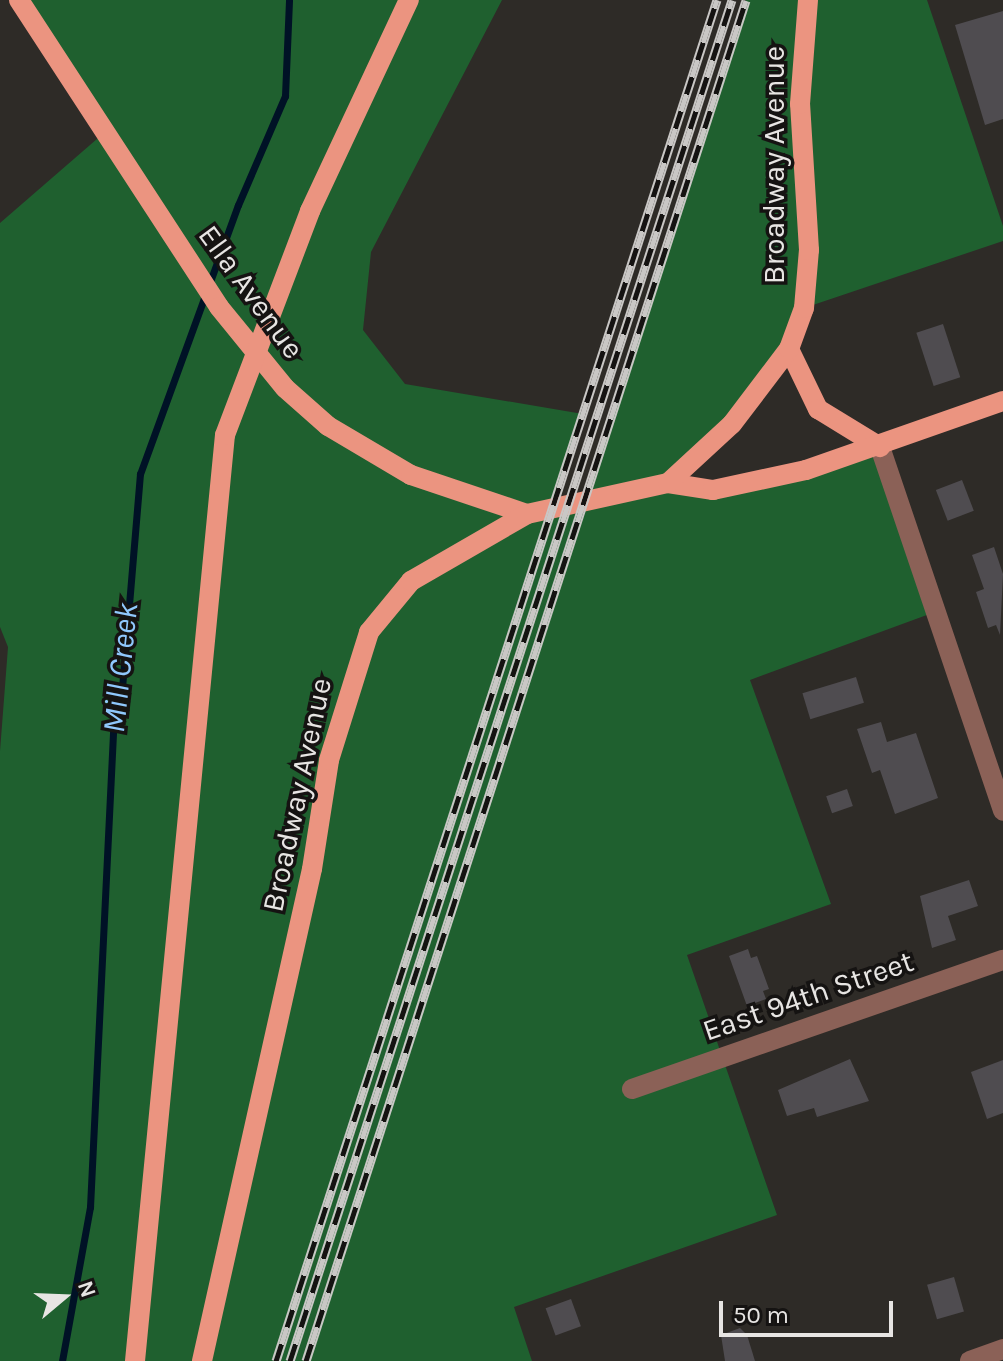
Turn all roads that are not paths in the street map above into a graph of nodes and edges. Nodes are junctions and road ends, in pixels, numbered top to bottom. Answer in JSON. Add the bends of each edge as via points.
{"nodes":[{"id":1,"x":19,"y":0,"type":"edge"},
{"id":2,"x":409,"y":0,"type":"edge"},
{"id":3,"x":808,"y":0,"type":"edge"},
{"id":4,"x":789,"y":349,"type":"junction"},
{"id":5,"x":1003,"y":401,"type":"edge"},
{"id":6,"x":880,"y":447,"type":"junction"},
{"id":7,"x":668,"y":483,"type":"junction"},
{"id":8,"x":527,"y":514,"type":"junction"},
{"id":9,"x":1003,"y":811,"type":"edge"},
{"id":10,"x":1003,"y":960,"type":"edge"},
{"id":11,"x":632,"y":1089,"type":"dead end"},
{"id":12,"x":1003,"y":1349,"type":"edge"},
{"id":13,"x":135,"y":1361,"type":"edge"},
{"id":14,"x":202,"y":1361,"type":"edge"},
{"id":15,"x":970,"y":1361,"type":"edge"}],
"edges":[{"from":1,"to":8,"type":"main road","name":"Ella Avenue","via":[[243,341],[328,426],[411,475]]},
{"from":2,"to":13,"type":"main road","via":[[310,211],[225,435]]},
{"from":3,"to":4,"type":"main road","name":"Broadway Avenue","via":[[800,104],[809,250],[804,308]]},
{"from":4,"to":6,"type":"main road","via":[[818,409]]},
{"from":4,"to":7,"type":"main road","name":"Broadway Avenue","via":[[732,424]]},
{"from":5,"to":6,"type":"main road"},
{"from":6,"to":7,"type":"main road","via":[[713,490]]},
{"from":6,"to":9,"type":"street"},
{"from":7,"to":8,"type":"main road","name":"Broadway Avenue"},
{"from":8,"to":14,"type":"main road","name":"Broadway Avenue","via":[[411,581],[369,632],[329,760],[312,869]]},
{"from":10,"to":11,"type":"street","name":"East 94th Street"},
{"from":12,"to":15,"type":"street"}]}
